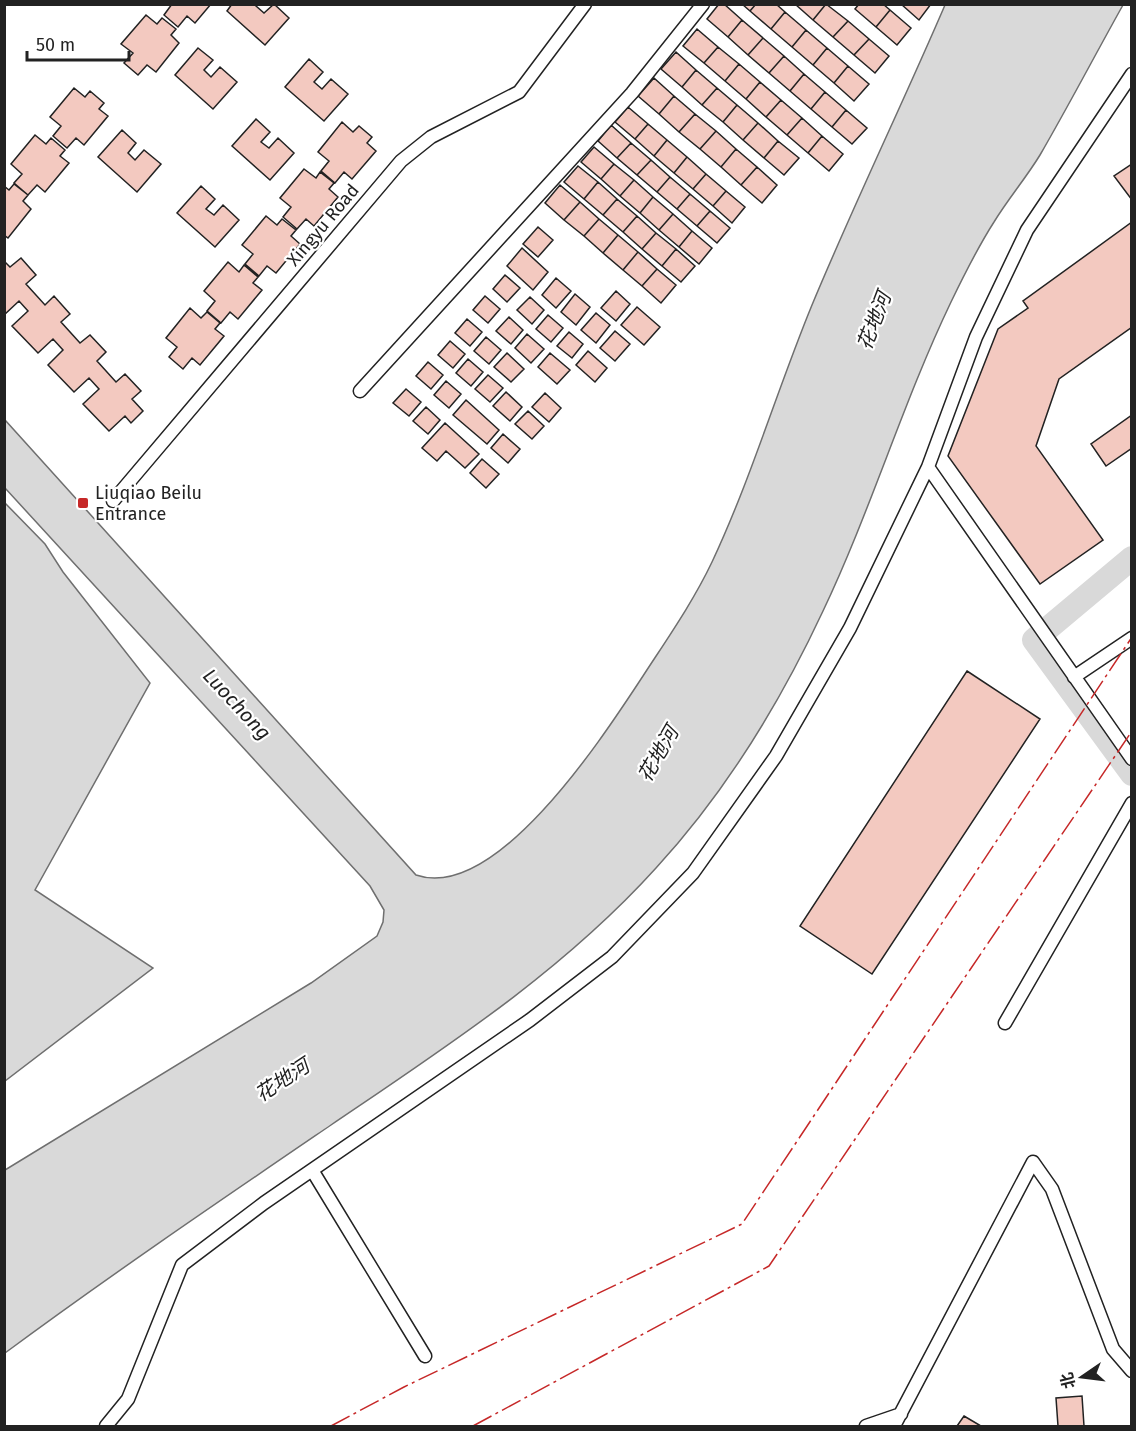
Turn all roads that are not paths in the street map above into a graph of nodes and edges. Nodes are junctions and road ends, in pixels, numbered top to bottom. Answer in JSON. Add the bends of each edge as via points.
{"nodes":[{"id":1,"x":585,"y":4,"type":"edge"},
{"id":2,"x":703,"y":4,"type":"edge"},
{"id":3,"x":1131,"y":75,"type":"edge"},
{"id":4,"x":360,"y":391,"type":"dead end"},
{"id":5,"x":928,"y":468,"type":"junction"},
{"id":6,"x":112,"y":501,"type":"dead end"},
{"id":7,"x":1131,"y":638,"type":"edge"},
{"id":8,"x":1074,"y":677,"type":"junction"},
{"id":9,"x":1131,"y":759,"type":"edge"},
{"id":10,"x":1131,"y":803,"type":"edge"},
{"id":11,"x":1005,"y":1023,"type":"dead end"},
{"id":12,"x":312,"y":1170,"type":"junction"},
{"id":13,"x":425,"y":1356,"type":"dead end"},
{"id":14,"x":1131,"y":1371,"type":"edge"},
{"id":15,"x":901,"y":1414,"type":"junction"},
{"id":16,"x":106,"y":1426,"type":"edge"},
{"id":17,"x":866,"y":1426,"type":"edge"},
{"id":18,"x":894,"y":1426,"type":"edge"}],
"edges":[{"from":1,"to":6,"type":"street","name":"Xingyu Road","via":[[519,92],[431,137],[401,161]]},
{"from":2,"to":4,"type":"street","via":[[632,93]]},
{"from":3,"to":5,"type":"street","via":[[1027,230],[976,337]]},
{"from":5,"to":8,"type":"street"},
{"from":5,"to":12,"type":"street","via":[[850,628],[776,756],[693,873],[612,957],[530,1020]]},
{"from":7,"to":8,"type":"street"},
{"from":8,"to":9,"type":"street"},
{"from":10,"to":11,"type":"street"},
{"from":12,"to":13,"type":"street"},
{"from":12,"to":16,"type":"street","via":[[182,1265],[128,1399]]},
{"from":14,"to":15,"type":"street","via":[[1113,1349],[1052,1189],[1033,1162]]},
{"from":15,"to":17,"type":"street"},
{"from":15,"to":18,"type":"street"}]}
